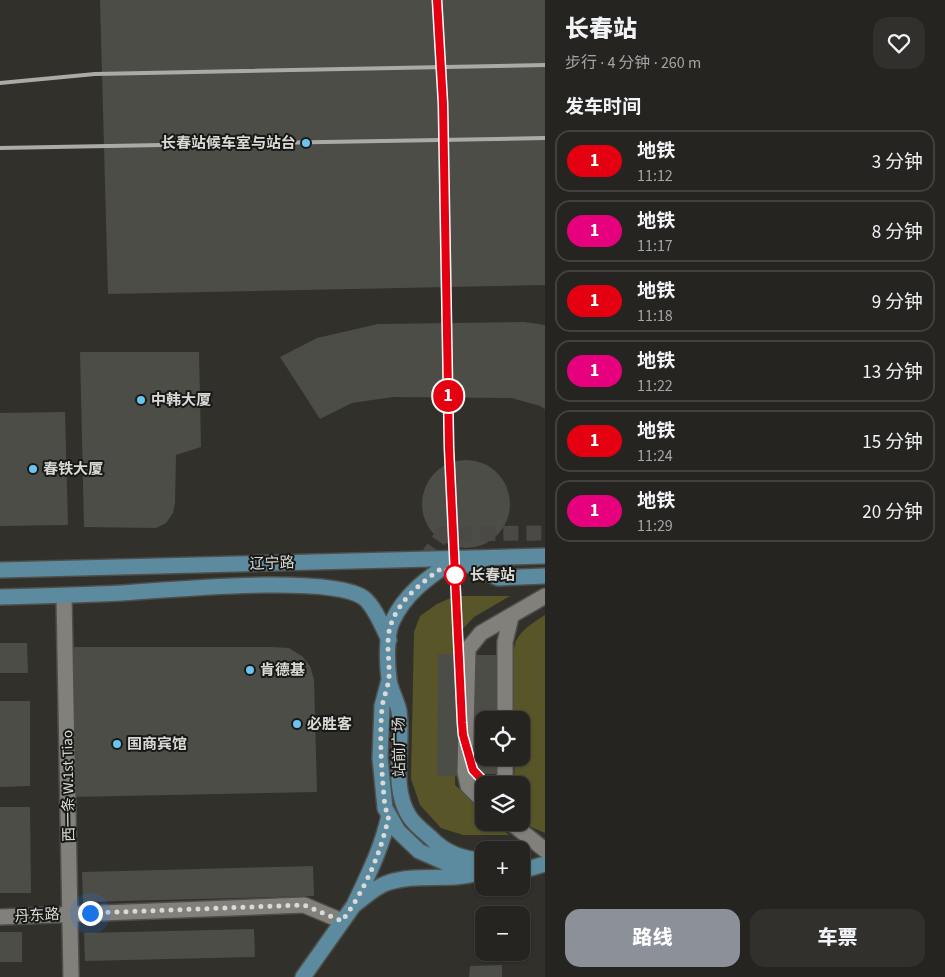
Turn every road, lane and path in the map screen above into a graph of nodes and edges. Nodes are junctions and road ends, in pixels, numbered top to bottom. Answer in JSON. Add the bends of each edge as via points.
{"nodes":[{"id":1,"x":545,"y":556,"type":"edge"},
{"id":2,"x":455,"y":559,"type":"junction"},
{"id":3,"x":0,"y":570,"type":"edge"},
{"id":4,"x":545,"y":576,"type":"edge"},
{"id":5,"x":64,"y":596,"type":"junction"},
{"id":6,"x":545,"y":596,"type":"edge"},
{"id":7,"x":0,"y":597,"type":"edge"},
{"id":8,"x":511,"y":616,"type":"junction"},
{"id":9,"x":388,"y":640,"type":"junction"},
{"id":10,"x":389,"y":680,"type":"junction"},
{"id":11,"x":505,"y":711,"type":"edge"},
{"id":12,"x":475,"y":793,"type":"edge"},
{"id":13,"x":389,"y":815,"type":"junction"},
{"id":14,"x":521,"y":831,"type":"edge"},
{"id":15,"x":545,"y":850,"type":"edge"},
{"id":16,"x":475,"y":859,"type":"edge"},
{"id":17,"x":530,"y":861,"type":"edge"},
{"id":18,"x":545,"y":862,"type":"edge"},
{"id":19,"x":475,"y":868,"type":"edge"},
{"id":20,"x":530,"y":868,"type":"edge"},
{"id":21,"x":475,"y":873,"type":"edge"},
{"id":22,"x":354,"y":905,"type":"junction"},
{"id":23,"x":71,"y":914,"type":"junction"},
{"id":24,"x":0,"y":917,"type":"edge"},
{"id":25,"x":342,"y":921,"type":"junction"},
{"id":26,"x":71,"y":977,"type":"edge"},
{"id":27,"x":303,"y":977,"type":"edge"}],
"edges":[{"from":1,"to":2,"type":"main road","name":"辽宁路"},
{"from":2,"to":3,"type":"main road","name":"辽宁路"},
{"from":2,"to":4,"type":"main road","via":[[498,578]]},
{"from":2,"to":9,"type":"main road","name":"站前广场","via":[[417,586],[404,601],[391,624]]},
{"from":5,"to":7,"type":"main road","name":"辽宁路"},
{"from":5,"to":9,"type":"main road","name":"辽宁路","via":[[250,586],[315,586],[344,590],[364,598],[377,615]]},
{"from":5,"to":23,"type":"street","name":"西一条 W.1st Tiao"},
{"from":6,"to":8,"type":"street"},
{"from":8,"to":11,"type":"street","via":[[505,642]]},
{"from":8,"to":12,"type":"street","via":[[482,633],[468,649],[465,772],[468,786]]},
{"from":9,"to":10,"type":"main road","name":"站前广场"},
{"from":10,"to":13,"type":"main road","via":[[382,706],[380,758],[385,808]]},
{"from":10,"to":16,"type":"main road","name":"站前广场","via":[[399,711],[399,786],[409,817],[446,851]]},
{"from":13,"to":19,"type":"main road","via":[[398,831],[419,851],[446,864]]},
{"from":13,"to":22,"type":"main road","via":[[378,854]]},
{"from":14,"to":15,"type":"street"},
{"from":17,"to":18,"type":"main road"},
{"from":18,"to":20,"type":"main road"},
{"from":21,"to":22,"type":"main road","via":[[460,878],[408,878],[385,884]]},
{"from":22,"to":25,"type":"main road"},
{"from":23,"to":24,"type":"street","name":"丹东路"},
{"from":23,"to":25,"type":"street","name":"丹东路","via":[[304,905]]},
{"from":23,"to":26,"type":"street","name":"西一条 W.1st Tiao"},
{"from":25,"to":27,"type":"main road"}]}
